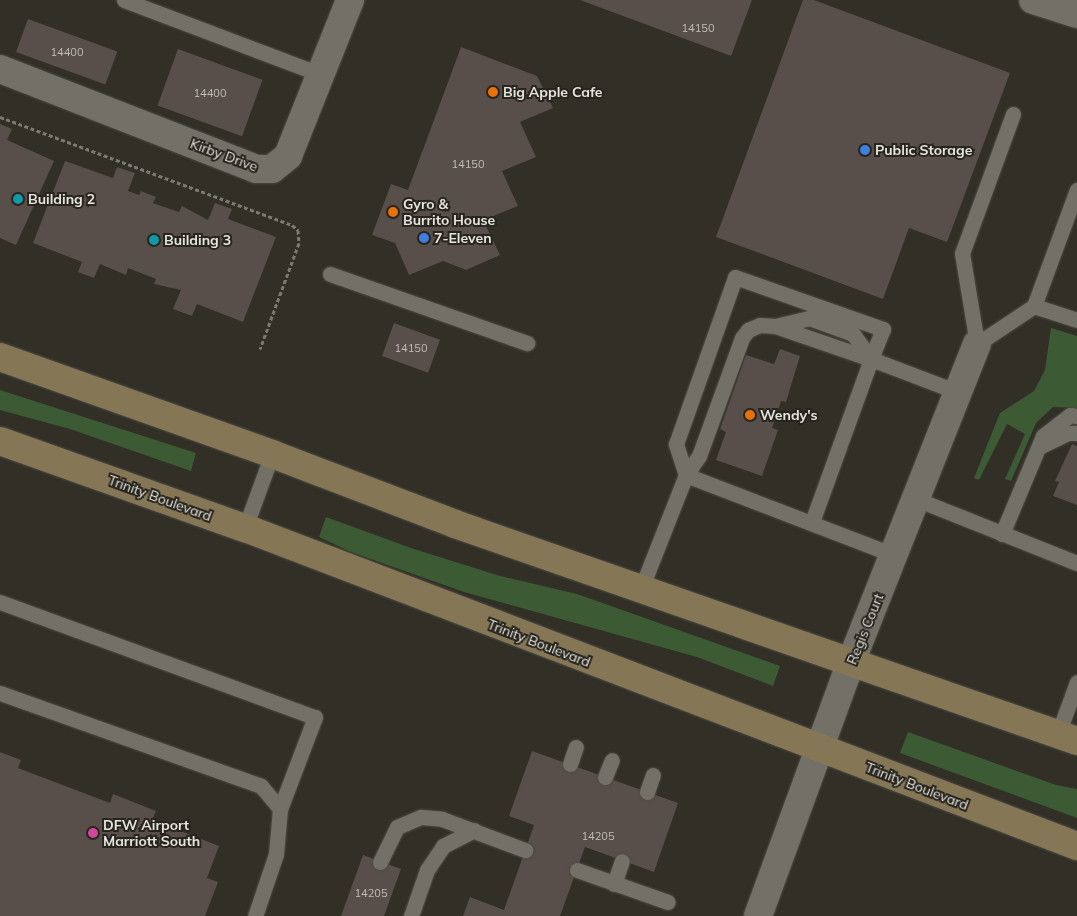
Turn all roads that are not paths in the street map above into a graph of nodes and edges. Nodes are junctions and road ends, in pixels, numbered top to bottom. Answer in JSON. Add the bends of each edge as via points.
{"nodes":[{"id":1,"x":124,"y":0,"type":"edge"},
{"id":2,"x":350,"y":0,"type":"edge"},
{"id":3,"x":1033,"y":0,"type":"edge"},
{"id":4,"x":1077,"y":14,"type":"edge"},
{"id":5,"x":0,"y":69,"type":"edge"},
{"id":6,"x":322,"y":75,"type":"junction"},
{"id":7,"x":1013,"y":114,"type":"dead end"},
{"id":8,"x":1077,"y":190,"type":"edge"},
{"id":9,"x":330,"y":274,"type":"dead end"},
{"id":10,"x":1034,"y":306,"type":"junction"},
{"id":11,"x":1077,"y":320,"type":"edge"},
{"id":12,"x":527,"y":343,"type":"dead end"},
{"id":13,"x":977,"y":344,"type":"junction"},
{"id":14,"x":0,"y":357,"type":"edge"},
{"id":15,"x":871,"y":359,"type":"junction"},
{"id":16,"x":958,"y":392,"type":"junction"},
{"id":17,"x":1077,"y":416,"type":"edge"},
{"id":18,"x":1077,"y":433,"type":"edge"},
{"id":19,"x":0,"y":441,"type":"edge"},
{"id":20,"x":1035,"y":449,"type":"junction"},
{"id":21,"x":272,"y":454,"type":"junction"},
{"id":22,"x":686,"y":475,"type":"junction"},
{"id":23,"x":916,"y":499,"type":"junction"},
{"id":24,"x":812,"y":522,"type":"junction"},
{"id":25,"x":245,"y":528,"type":"junction"},
{"id":26,"x":1002,"y":534,"type":"junction"},
{"id":27,"x":894,"y":555,"type":"junction"},
{"id":28,"x":1077,"y":563,"type":"edge"},
{"id":29,"x":641,"y":589,"type":"junction"},
{"id":30,"x":0,"y":602,"type":"edge"},
{"id":31,"x":851,"y":662,"type":"junction"},
{"id":32,"x":1077,"y":682,"type":"edge"},
{"id":33,"x":0,"y":693,"type":"edge"},
{"id":34,"x":1067,"y":738,"type":"edge"},
{"id":35,"x":576,"y":747,"type":"dead end"},
{"id":36,"x":820,"y":749,"type":"junction"},
{"id":37,"x":612,"y":760,"type":"dead end"},
{"id":38,"x":570,"y":764,"type":"dead end"},
{"id":39,"x":654,"y":775,"type":"dead end"},
{"id":40,"x":605,"y":777,"type":"dead end"},
{"id":41,"x":647,"y":792,"type":"dead end"},
{"id":42,"x":280,"y":809,"type":"junction"},
{"id":43,"x":474,"y":830,"type":"junction"},
{"id":44,"x":1077,"y":846,"type":"edge"},
{"id":45,"x":526,"y":850,"type":"dead end"},
{"id":46,"x":622,"y":861,"type":"dead end"},
{"id":47,"x":380,"y":862,"type":"dead end"},
{"id":48,"x":577,"y":870,"type":"dead end"},
{"id":49,"x":614,"y":884,"type":"junction"},
{"id":50,"x":668,"y":902,"type":"dead end"},
{"id":51,"x":255,"y":916,"type":"edge"},
{"id":52,"x":411,"y":916,"type":"edge"},
{"id":53,"x":758,"y":916,"type":"edge"}],
"edges":[{"from":1,"to":6,"type":"lane"},
{"from":2,"to":6,"type":"street","name":"Kirby Drive"},
{"from":3,"to":4,"type":"street"},
{"from":5,"to":6,"type":"street","name":"Kirby Drive","via":[[256,169],[272,169],[288,156]]},
{"from":7,"to":13,"type":"lane","via":[[962,252]]},
{"from":8,"to":10,"type":"lane"},
{"from":9,"to":12,"type":"lane"},
{"from":10,"to":11,"type":"lane"},
{"from":10,"to":13,"type":"lane"},
{"from":13,"to":16,"type":"street","name":"Regis Court"},
{"from":14,"to":21,"type":"main road"},
{"from":15,"to":16,"type":"lane"},
{"from":15,"to":22,"type":"lane","via":[[774,326],[760,325],[748,330],[742,338],[699,456]]},
{"from":15,"to":22,"type":"lane","via":[[882,329],[736,277],[676,444]]},
{"from":15,"to":24,"type":"lane"},
{"from":16,"to":23,"type":"street","name":"Regis Court"},
{"from":17,"to":20,"type":"lane","via":[[1070,415],[1055,424]]},
{"from":18,"to":20,"type":"lane","via":[[1068,433]]},
{"from":19,"to":25,"type":"main road","name":"Trinity Boulevard"},
{"from":20,"to":26,"type":"lane"},
{"from":21,"to":25,"type":"lane"},
{"from":21,"to":29,"type":"main road","via":[[455,524]]},
{"from":22,"to":24,"type":"lane"},
{"from":22,"to":29,"type":"lane"},
{"from":23,"to":26,"type":"lane"},
{"from":23,"to":27,"type":"street","name":"Regis Court"},
{"from":24,"to":27,"type":"lane"},
{"from":25,"to":36,"type":"main road","name":"Trinity Boulevard"},
{"from":26,"to":28,"type":"lane"},
{"from":27,"to":31,"type":"street","name":"Regis Court"},
{"from":29,"to":31,"type":"main road"},
{"from":30,"to":42,"type":"lane","via":[[315,717]]},
{"from":31,"to":34,"type":"main road"},
{"from":31,"to":36,"type":"street","name":"Regis Court"},
{"from":32,"to":34,"type":"lane"},
{"from":33,"to":42,"type":"lane","via":[[261,786]]},
{"from":35,"to":38,"type":"lane"},
{"from":36,"to":44,"type":"main road","name":"Trinity Boulevard"},
{"from":36,"to":53,"type":"street","name":"Regis Court"},
{"from":37,"to":40,"type":"lane"},
{"from":39,"to":41,"type":"lane"},
{"from":42,"to":51,"type":"lane","via":[[276,854]]},
{"from":43,"to":45,"type":"lane"},
{"from":43,"to":47,"type":"lane","via":[[442,819],[421,817],[407,820],[397,827]]},
{"from":43,"to":52,"type":"lane","via":[[443,846],[427,870]]},
{"from":46,"to":49,"type":"lane"},
{"from":48,"to":49,"type":"lane"},
{"from":49,"to":50,"type":"lane"}]}
